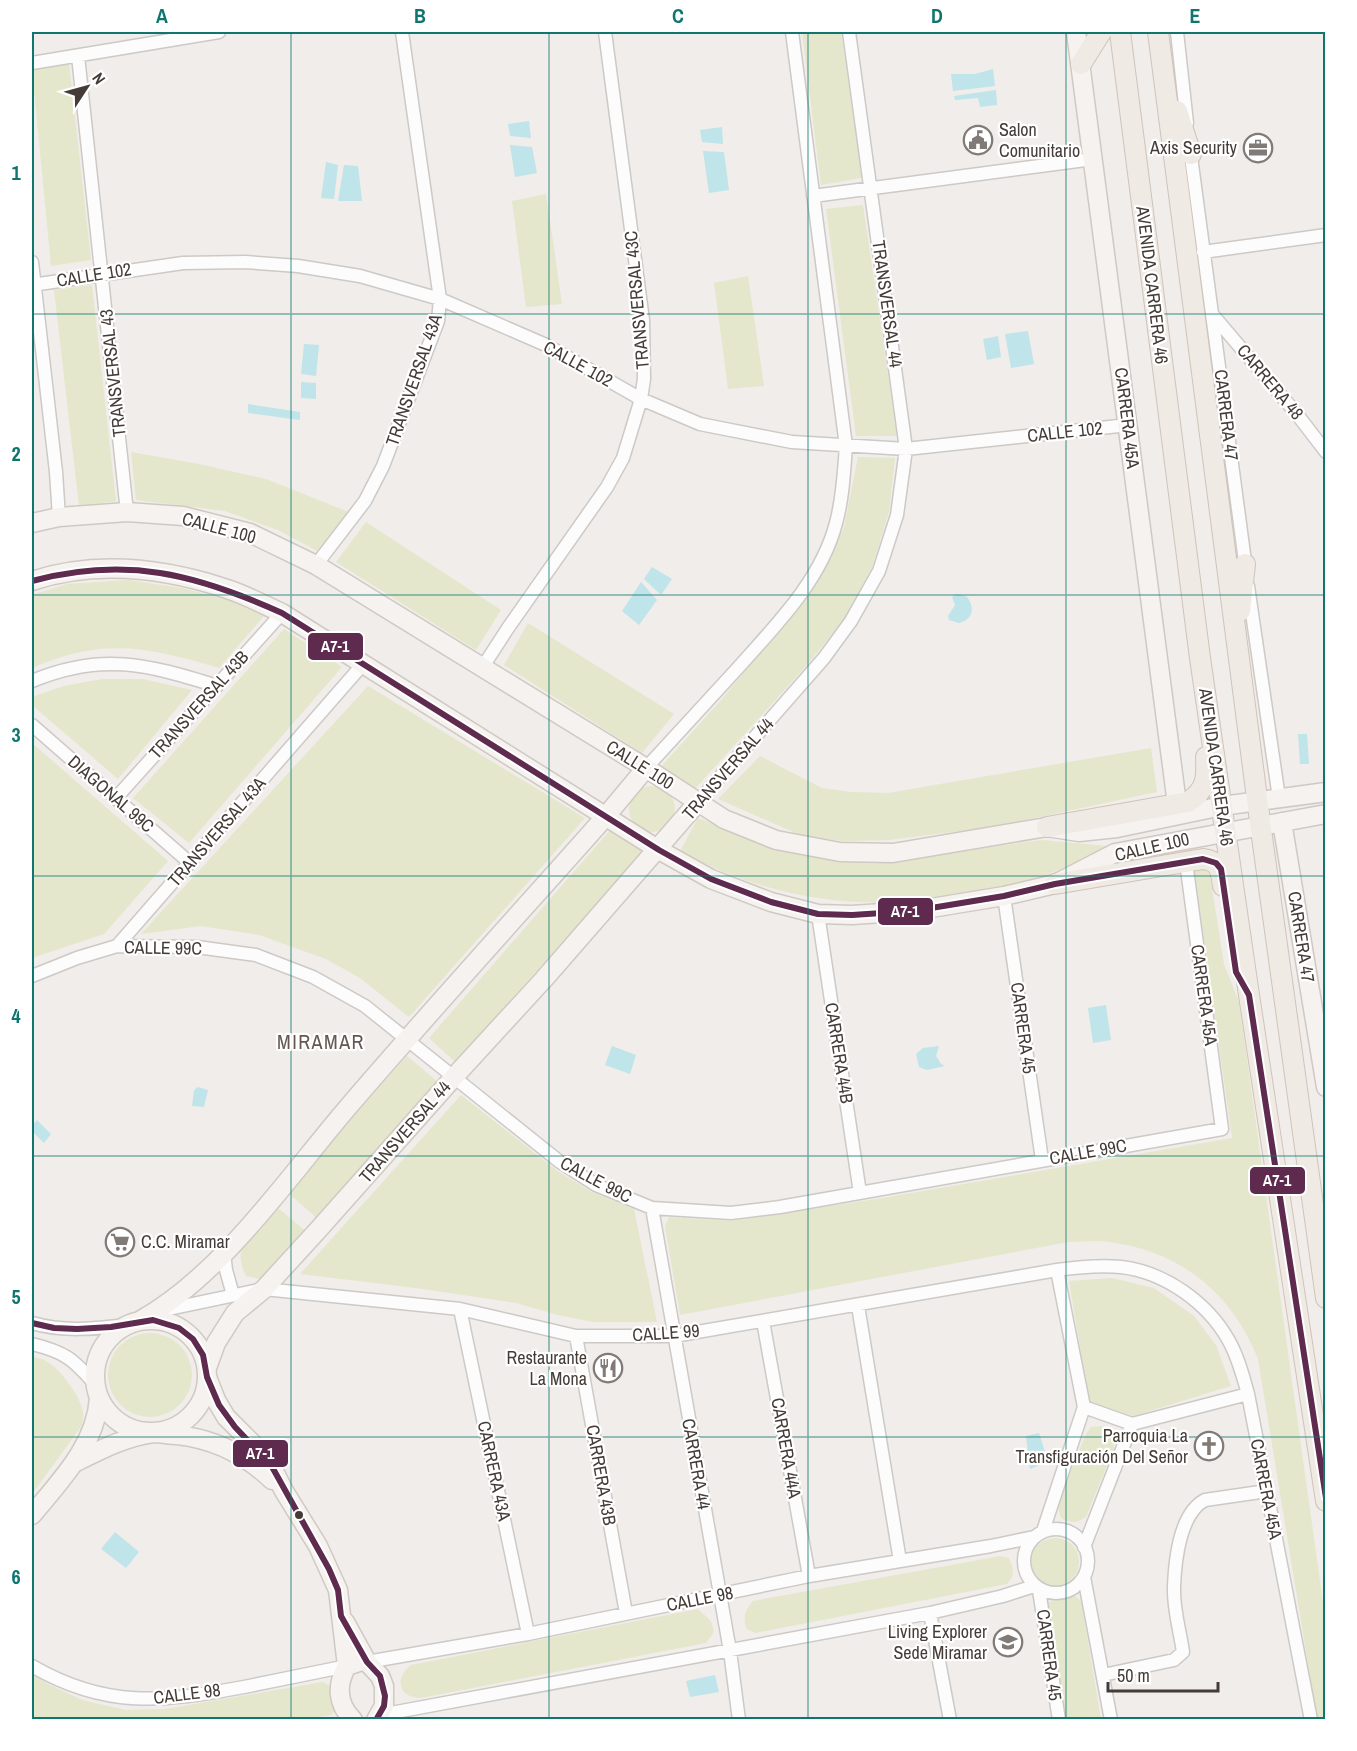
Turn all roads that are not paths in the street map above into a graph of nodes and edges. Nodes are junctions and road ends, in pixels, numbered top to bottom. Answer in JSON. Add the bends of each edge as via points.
{"nodes":[{"id":1,"x":219,"y":32,"type":"edge"},
{"id":2,"x":402,"y":32,"type":"edge"},
{"id":3,"x":605,"y":32,"type":"edge"},
{"id":4,"x":792,"y":32,"type":"edge"},
{"id":5,"x":849,"y":32,"type":"edge"},
{"id":6,"x":1076,"y":32,"type":"edge"},
{"id":7,"x":1101,"y":32,"type":"edge"},
{"id":8,"x":1120,"y":32,"type":"edge"},
{"id":9,"x":1158,"y":32,"type":"edge"},
{"id":10,"x":1177,"y":32,"type":"edge"},
{"id":11,"x":78,"y":56,"type":"junction"},
{"id":12,"x":32,"y":63,"type":"edge"},
{"id":13,"x":1081,"y":64,"type":"junction"},
{"id":14,"x":1162,"y":67,"type":"junction"},
{"id":15,"x":1191,"y":154,"type":"junction"},
{"id":16,"x":1093,"y":159,"type":"junction"},
{"id":17,"x":872,"y":189,"type":"junction"},
{"id":18,"x":813,"y":196,"type":"junction"},
{"id":19,"x":1326,"y":235,"type":"edge"},
{"id":20,"x":1203,"y":252,"type":"junction"},
{"id":21,"x":32,"y":262,"type":"edge"},
{"id":22,"x":103,"y":273,"type":"junction"},
{"id":23,"x":33,"y":285,"type":"edge"},
{"id":24,"x":440,"y":299,"type":"junction"},
{"id":25,"x":1212,"y":314,"type":"junction"},
{"id":26,"x":640,"y":399,"type":"junction"},
{"id":27,"x":1128,"y":425,"type":"junction"},
{"id":28,"x":846,"y":446,"type":"junction"},
{"id":29,"x":906,"y":448,"type":"junction"},
{"id":30,"x":1326,"y":452,"type":"edge"},
{"id":31,"x":127,"y":512,"type":"junction"},
{"id":32,"x":59,"y":517,"type":"junction"},
{"id":33,"x":32,"y":523,"type":"edge"},
{"id":34,"x":1245,"y":564,"type":"junction"},
{"id":35,"x":316,"y":565,"type":"junction"},
{"id":36,"x":32,"y":581,"type":"edge"},
{"id":37,"x":282,"y":613,"type":"junction"},
{"id":38,"x":1237,"y":644,"type":"junction"},
{"id":39,"x":1200,"y":658,"type":"junction"},
{"id":40,"x":364,"y":663,"type":"junction"},
{"id":41,"x":482,"y":668,"type":"junction"},
{"id":42,"x":32,"y":681,"type":"edge"},
{"id":43,"x":216,"y":686,"type":"junction"},
{"id":44,"x":32,"y":725,"type":"edge"},
{"id":45,"x":646,"y":768,"type":"junction"},
{"id":46,"x":1326,"y":792,"type":"edge"},
{"id":47,"x":116,"y":798,"type":"junction"},
{"id":48,"x":1279,"y":798,"type":"junction"},
{"id":49,"x":1258,"y":801,"type":"junction"},
{"id":50,"x":698,"y":802,"type":"junction"},
{"id":51,"x":1177,"y":804,"type":"junction"},
{"id":52,"x":1222,"y":806,"type":"junction"},
{"id":53,"x":1326,"y":814,"type":"edge"},
{"id":54,"x":606,"y":816,"type":"junction"},
{"id":55,"x":1282,"y":822,"type":"junction"},
{"id":56,"x":1260,"y":826,"type":"junction"},
{"id":57,"x":1047,"y":827,"type":"junction"},
{"id":58,"x":1225,"y":831,"type":"junction"},
{"id":59,"x":659,"y":850,"type":"junction"},
{"id":60,"x":1186,"y":862,"type":"junction"},
{"id":61,"x":190,"y":863,"type":"junction"},
{"id":62,"x":1055,"y":884,"type":"junction"},
{"id":63,"x":1004,"y":896,"type":"junction"},
{"id":64,"x":818,"y":914,"type":"junction"},
{"id":65,"x":117,"y":946,"type":"junction"},
{"id":66,"x":32,"y":976,"type":"edge"},
{"id":67,"x":1249,"y":995,"type":"junction"},
{"id":68,"x":408,"y":1040,"type":"junction"},
{"id":69,"x":454,"y":1077,"type":"junction"},
{"id":70,"x":1326,"y":1087,"type":"edge"},
{"id":71,"x":1222,"y":1129,"type":"joint"},
{"id":72,"x":1042,"y":1160,"type":"junction"},
{"id":73,"x":860,"y":1192,"type":"junction"},
{"id":74,"x":652,"y":1208,"type":"junction"},
{"id":75,"x":224,"y":1253,"type":"junction"},
{"id":76,"x":1057,"y":1270,"type":"junction"},
{"id":77,"x":1172,"y":1284,"type":"joint"},
{"id":78,"x":264,"y":1289,"type":"junction"},
{"id":79,"x":233,"y":1295,"type":"junction"},
{"id":80,"x":1326,"y":1298,"type":"edge"},
{"id":81,"x":858,"y":1306,"type":"junction"},
{"id":82,"x":460,"y":1308,"type":"junction"},
{"id":83,"x":158,"y":1311,"type":"junction"},
{"id":84,"x":763,"y":1321,"type":"junction"},
{"id":85,"x":134,"y":1322,"type":"junction"},
{"id":86,"x":32,"y":1323,"type":"edge"},
{"id":87,"x":576,"y":1336,"type":"junction"},
{"id":88,"x":674,"y":1336,"type":"junction"},
{"id":89,"x":32,"y":1344,"type":"edge"},
{"id":90,"x":207,"y":1372,"type":"junction"},
{"id":91,"x":97,"y":1391,"type":"junction"},
{"id":92,"x":1248,"y":1394,"type":"junction"},
{"id":93,"x":1084,"y":1407,"type":"junction"},
{"id":94,"x":1132,"y":1424,"type":"junction"},
{"id":95,"x":155,"y":1433,"type":"junction"},
{"id":96,"x":76,"y":1462,"type":"junction"},
{"id":97,"x":284,"y":1491,"type":"junction"},
{"id":98,"x":1267,"y":1491,"type":"junction"},
{"id":99,"x":1326,"y":1501,"type":"edge"},
{"id":100,"x":32,"y":1515,"type":"edge"},
{"id":101,"x":1038,"y":1534,"type":"junction"},
{"id":102,"x":1084,"y":1547,"type":"junction"},
{"id":103,"x":900,"y":1562,"type":"junction"},
{"id":104,"x":809,"y":1576,"type":"junction"},
{"id":105,"x":1084,"y":1577,"type":"junction"},
{"id":106,"x":1037,"y":1588,"type":"junction"},
{"id":107,"x":719,"y":1596,"type":"junction"},
{"id":108,"x":626,"y":1613,"type":"junction"},
{"id":109,"x":930,"y":1613,"type":"junction"},
{"id":110,"x":341,"y":1616,"type":"junction"},
{"id":111,"x":528,"y":1634,"type":"junction"},
{"id":112,"x":730,"y":1651,"type":"junction"},
{"id":113,"x":367,"y":1662,"type":"junction"},
{"id":114,"x":32,"y":1666,"type":"edge"},
{"id":115,"x":347,"y":1666,"type":"junction"},
{"id":116,"x":1103,"y":1675,"type":"junction"},
{"id":117,"x":378,"y":1717,"type":"edge"},
{"id":118,"x":353,"y":1719,"type":"edge"},
{"id":119,"x":740,"y":1719,"type":"edge"},
{"id":120,"x":950,"y":1719,"type":"edge"},
{"id":121,"x":1059,"y":1719,"type":"edge"},
{"id":122,"x":1111,"y":1719,"type":"edge"},
{"id":123,"x":1311,"y":1719,"type":"edge"}],
"edges":[{"from":1,"to":11,"type":"street"},
{"from":2,"to":24,"type":"street","name":"TRANSVERSAL 43A"},
{"from":3,"to":26,"type":"street","name":"TRANSVERSAL 43C","via":[[643,320],[644,378]]},
{"from":4,"to":18,"type":"street"},
{"from":5,"to":17,"type":"street","name":"TRANSVERSAL 44"},
{"from":6,"to":13,"type":"street","name":"CARRERA 45A"},
{"from":7,"to":13,"type":"main road"},
{"from":8,"to":39,"type":"main road","name":"AVENIDA CARRERA 46"},
{"from":9,"to":14,"type":"main road","name":"AVENIDA CARRERA 46"},
{"from":10,"to":15,"type":"street","name":"CARRERA 47"},
{"from":11,"to":12,"type":"street"},
{"from":11,"to":22,"type":"street","name":"TRANSVERSAL 43"},
{"from":13,"to":16,"type":"street","name":"CARRERA 45A"},
{"from":14,"to":15,"type":"main road"},
{"from":14,"to":38,"type":"main road","name":"AVENIDA CARRERA 46"},
{"from":15,"to":20,"type":"street","name":"CARRERA 47"},
{"from":16,"to":17,"type":"street"},
{"from":16,"to":27,"type":"street","name":"CARRERA 45A"},
{"from":17,"to":18,"type":"street"},
{"from":17,"to":29,"type":"street","name":"TRANSVERSAL 44"},
{"from":18,"to":28,"type":"street"},
{"from":19,"to":20,"type":"street"},
{"from":20,"to":25,"type":"street","name":"CARRERA 47"},
{"from":21,"to":23,"type":"street"},
{"from":22,"to":23,"type":"street","name":"CALLE 102"},
{"from":22,"to":24,"type":"street","name":"CALLE 102","via":[[183,263],[298,266],[360,276]]},
{"from":22,"to":31,"type":"street","name":"TRANSVERSAL 43"},
{"from":23,"to":32,"type":"street"},
{"from":24,"to":26,"type":"street","name":"CALLE 102","via":[[546,345]]},
{"from":24,"to":35,"type":"street","name":"TRANSVERSAL 43A","via":[[438,321],[383,466],[365,501]]},
{"from":25,"to":30,"type":"street","name":"CARRERA 48"},
{"from":25,"to":34,"type":"street","name":"CARRERA 47"},
{"from":26,"to":28,"type":"street","name":"CALLE 102","via":[[700,424],[792,442]]},
{"from":26,"to":41,"type":"street","name":"TRANSVERSAL 43C","via":[[623,458],[607,487]]},
{"from":27,"to":29,"type":"street","name":"CALLE 102"},
{"from":27,"to":51,"type":"street","name":"CARRERA 45A"},
{"from":28,"to":29,"type":"street","name":"CALLE 102"},
{"from":28,"to":45,"type":"street","via":[[836,524],[823,559],[802,593]]},
{"from":29,"to":50,"type":"street","name":"TRANSVERSAL 44","via":[[897,515],[879,571],[851,621],[824,658]]},
{"from":31,"to":32,"type":"street","name":"CALLE 100"},
{"from":31,"to":35,"type":"street","name":"CALLE 100","via":[[183,516],[250,533]]},
{"from":32,"to":33,"type":"street","name":"CALLE 100"},
{"from":34,"to":38,"type":"main road"},
{"from":34,"to":48,"type":"street","name":"CARRERA 47"},
{"from":35,"to":41,"type":"street","name":"CALLE 100"},
{"from":36,"to":37,"type":"street","name":"CALLE 100","via":[[72,572],[150,570],[230,590]]},
{"from":37,"to":40,"type":"street","name":"CALLE 100"},
{"from":37,"to":43,"type":"street","name":"TRANSVERSAL 43B"},
{"from":38,"to":49,"type":"main road","name":"AVENIDA CARRERA 46"},
{"from":39,"to":51,"type":"main road","via":[[1194,667],[1205,742],[1206,780],[1197,796]]},
{"from":39,"to":52,"type":"main road","name":"AVENIDA CARRERA 46"},
{"from":40,"to":54,"type":"street","name":"CALLE 100"},
{"from":40,"to":61,"type":"street","name":"TRANSVERSAL 43A"},
{"from":41,"to":45,"type":"street","name":"CALLE 100"},
{"from":42,"to":43,"type":"street","via":[[55,671],[99,663],[167,670]]},
{"from":43,"to":47,"type":"street","name":"TRANSVERSAL 43B"},
{"from":44,"to":47,"type":"street","name":"DIAGONAL 99C"},
{"from":45,"to":50,"type":"street","name":"CALLE 100"},
{"from":45,"to":54,"type":"street"},
{"from":46,"to":48,"type":"street","name":"CALLE 100"},
{"from":47,"to":61,"type":"street","name":"DIAGONAL 99C"},
{"from":48,"to":49,"type":"street","name":"CALLE 100"},
{"from":49,"to":52,"type":"street","name":"CALLE 100"},
{"from":49,"to":56,"type":"main road","name":"AVENIDA CARRERA 46"},
{"from":50,"to":57,"type":"street","name":"CALLE 100","via":[[724,819],[776,840],[840,852],[893,853]]},
{"from":50,"to":59,"type":"street","name":"TRANSVERSAL 44"},
{"from":51,"to":57,"type":"main road"},
{"from":52,"to":57,"type":"street","name":"CALLE 100","via":[[1117,828],[1079,832]]},
{"from":52,"to":58,"type":"main road","name":"AVENIDA CARRERA 46"},
{"from":53,"to":55,"type":"street","name":"CALLE 100"},
{"from":54,"to":59,"type":"street","name":"CALLE 100"},
{"from":54,"to":68,"type":"street"},
{"from":55,"to":56,"type":"street","name":"CALLE 100"},
{"from":55,"to":70,"type":"street","name":"CARRERA 47"},
{"from":56,"to":58,"type":"street","name":"CALLE 100"},
{"from":56,"to":80,"type":"main road","name":"AVENIDA CARRERA 46"},
{"from":58,"to":62,"type":"street","name":"CALLE 100","via":[[1115,853]]},
{"from":58,"to":67,"type":"main road","name":"AVENIDA CARRERA 46"},
{"from":59,"to":64,"type":"street","name":"CALLE 100","via":[[711,879],[771,902]]},
{"from":59,"to":69,"type":"street","name":"TRANSVERSAL 44"},
{"from":60,"to":62,"type":"main road"},
{"from":60,"to":67,"type":"main road","via":[[1211,860],[1221,869],[1236,972]]},
{"from":60,"to":71,"type":"street","name":"CARRERA 45A"},
{"from":61,"to":65,"type":"street","name":"TRANSVERSAL 43A"},
{"from":62,"to":63,"type":"street","name":"CALLE 100"},
{"from":63,"to":64,"type":"street","name":"CALLE 100","via":[[913,911]]},
{"from":63,"to":72,"type":"street","name":"CARRERA 45"},
{"from":64,"to":73,"type":"street","name":"CARRERA 44B"},
{"from":65,"to":66,"type":"street","name":"CALLE 99C"},
{"from":65,"to":68,"type":"street","name":"CALLE 99C","via":[[197,947],[256,955],[338,990]]},
{"from":67,"to":99,"type":"main road","name":"AVENIDA CARRERA 46"},
{"from":68,"to":69,"type":"street","name":"CALLE 99C"},
{"from":68,"to":75,"type":"street"},
{"from":69,"to":74,"type":"street","name":"CALLE 99C","via":[[560,1162],[596,1185]]},
{"from":69,"to":78,"type":"street","name":"TRANSVERSAL 44"},
{"from":71,"to":72,"type":"street","name":"CALLE 99C"},
{"from":72,"to":73,"type":"street","name":"CALLE 99C"},
{"from":73,"to":74,"type":"street","name":"CALLE 99C","via":[[731,1213]]},
{"from":74,"to":88,"type":"street","name":"CARRERA 44"},
{"from":75,"to":79,"type":"street"},
{"from":75,"to":83,"type":"street"},
{"from":76,"to":77,"type":"street","name":"CALLE 99","via":[[1124,1268]]},
{"from":76,"to":81,"type":"street","name":"CALLE 99"},
{"from":76,"to":93,"type":"street"},
{"from":77,"to":92,"type":"street","name":"CARRERA 45A","via":[[1217,1323],[1240,1366]]},
{"from":78,"to":79,"type":"street","name":"CALLE 99"},
{"from":78,"to":82,"type":"street","name":"CALLE 99"},
{"from":78,"to":90,"type":"street","name":"TRANSVERSAL 44","via":[[230,1320],[216,1343]]},
{"from":79,"to":83,"type":"street","name":"CALLE 99"},
{"from":81,"to":84,"type":"street","name":"CALLE 99"},
{"from":81,"to":103,"type":"street"},
{"from":82,"to":87,"type":"street","name":"CALLE 99"},
{"from":82,"to":111,"type":"street","name":"CARRERA 43A"},
{"from":83,"to":85,"type":"street"},
{"from":84,"to":88,"type":"street","name":"CALLE 99"},
{"from":84,"to":104,"type":"street","name":"CARRERA 44A"},
{"from":85,"to":86,"type":"street","via":[[96,1329]]},
{"from":85,"to":90,"type":"street","via":[[156,1320],[184,1330],[198,1347]]},
{"from":85,"to":91,"type":"street","via":[[104,1343],[94,1375]]},
{"from":87,"to":88,"type":"street","name":"CALLE 99"},
{"from":87,"to":108,"type":"street","name":"CARRERA 43B"},
{"from":88,"to":107,"type":"street","name":"CARRERA 44"},
{"from":89,"to":91,"type":"street","via":[[70,1358]]},
{"from":90,"to":95,"type":"street","via":[[207,1386],[189,1419],[173,1429]]},
{"from":90,"to":97,"type":"street","via":[[226,1417],[271,1465]]},
{"from":91,"to":95,"type":"street","via":[[105,1410],[119,1423],[136,1431]]},
{"from":91,"to":96,"type":"street","via":[[95,1423]]},
{"from":92,"to":94,"type":"street"},
{"from":92,"to":98,"type":"street","name":"CARRERA 45A"},
{"from":93,"to":94,"type":"street"},
{"from":93,"to":101,"type":"street"},
{"from":94,"to":102,"type":"street"},
{"from":95,"to":96,"type":"street","via":[[102,1448]]},
{"from":95,"to":97,"type":"street","via":[[192,1437],[230,1449]]},
{"from":96,"to":100,"type":"street"},
{"from":97,"to":110,"type":"street","via":[[329,1569],[338,1590]]},
{"from":98,"to":116,"type":"street","via":[[1205,1500],[1189,1513],[1174,1589],[1183,1652],[1180,1656]]},
{"from":98,"to":123,"type":"street","name":"CARRERA 45A"},
{"from":101,"to":102,"type":"street","via":[[1062,1530],[1071,1533]]},
{"from":101,"to":103,"type":"street","name":"CALLE 98"},
{"from":101,"to":106,"type":"street","via":[[1024,1556],[1028,1577]]},
{"from":102,"to":105,"type":"street","via":[[1088,1562]]},
{"from":103,"to":104,"type":"street","name":"CALLE 98"},
{"from":104,"to":107,"type":"street","name":"CALLE 98"},
{"from":105,"to":106,"type":"street","via":[[1064,1593]]},
{"from":105,"to":116,"type":"street"},
{"from":106,"to":109,"type":"street"},
{"from":106,"to":121,"type":"street","name":"CARRERA 45"},
{"from":107,"to":108,"type":"street","name":"CALLE 98"},
{"from":107,"to":112,"type":"street","name":"CARRERA 44"},
{"from":108,"to":111,"type":"street","name":"CALLE 98"},
{"from":109,"to":112,"type":"street"},
{"from":109,"to":120,"type":"street"},
{"from":110,"to":113,"type":"street"},
{"from":110,"to":115,"type":"street"},
{"from":111,"to":113,"type":"street","name":"CALLE 98"},
{"from":112,"to":117,"type":"street"},
{"from":112,"to":119,"type":"street","name":"CARRERA 44"},
{"from":113,"to":115,"type":"street"},
{"from":113,"to":117,"type":"street","via":[[384,1686],[384,1706]]},
{"from":114,"to":115,"type":"street","name":"CALLE 98","via":[[73,1688],[139,1700],[185,1698]]},
{"from":115,"to":118,"type":"street","via":[[340,1680],[340,1696]]},
{"from":116,"to":122,"type":"street"}]}
